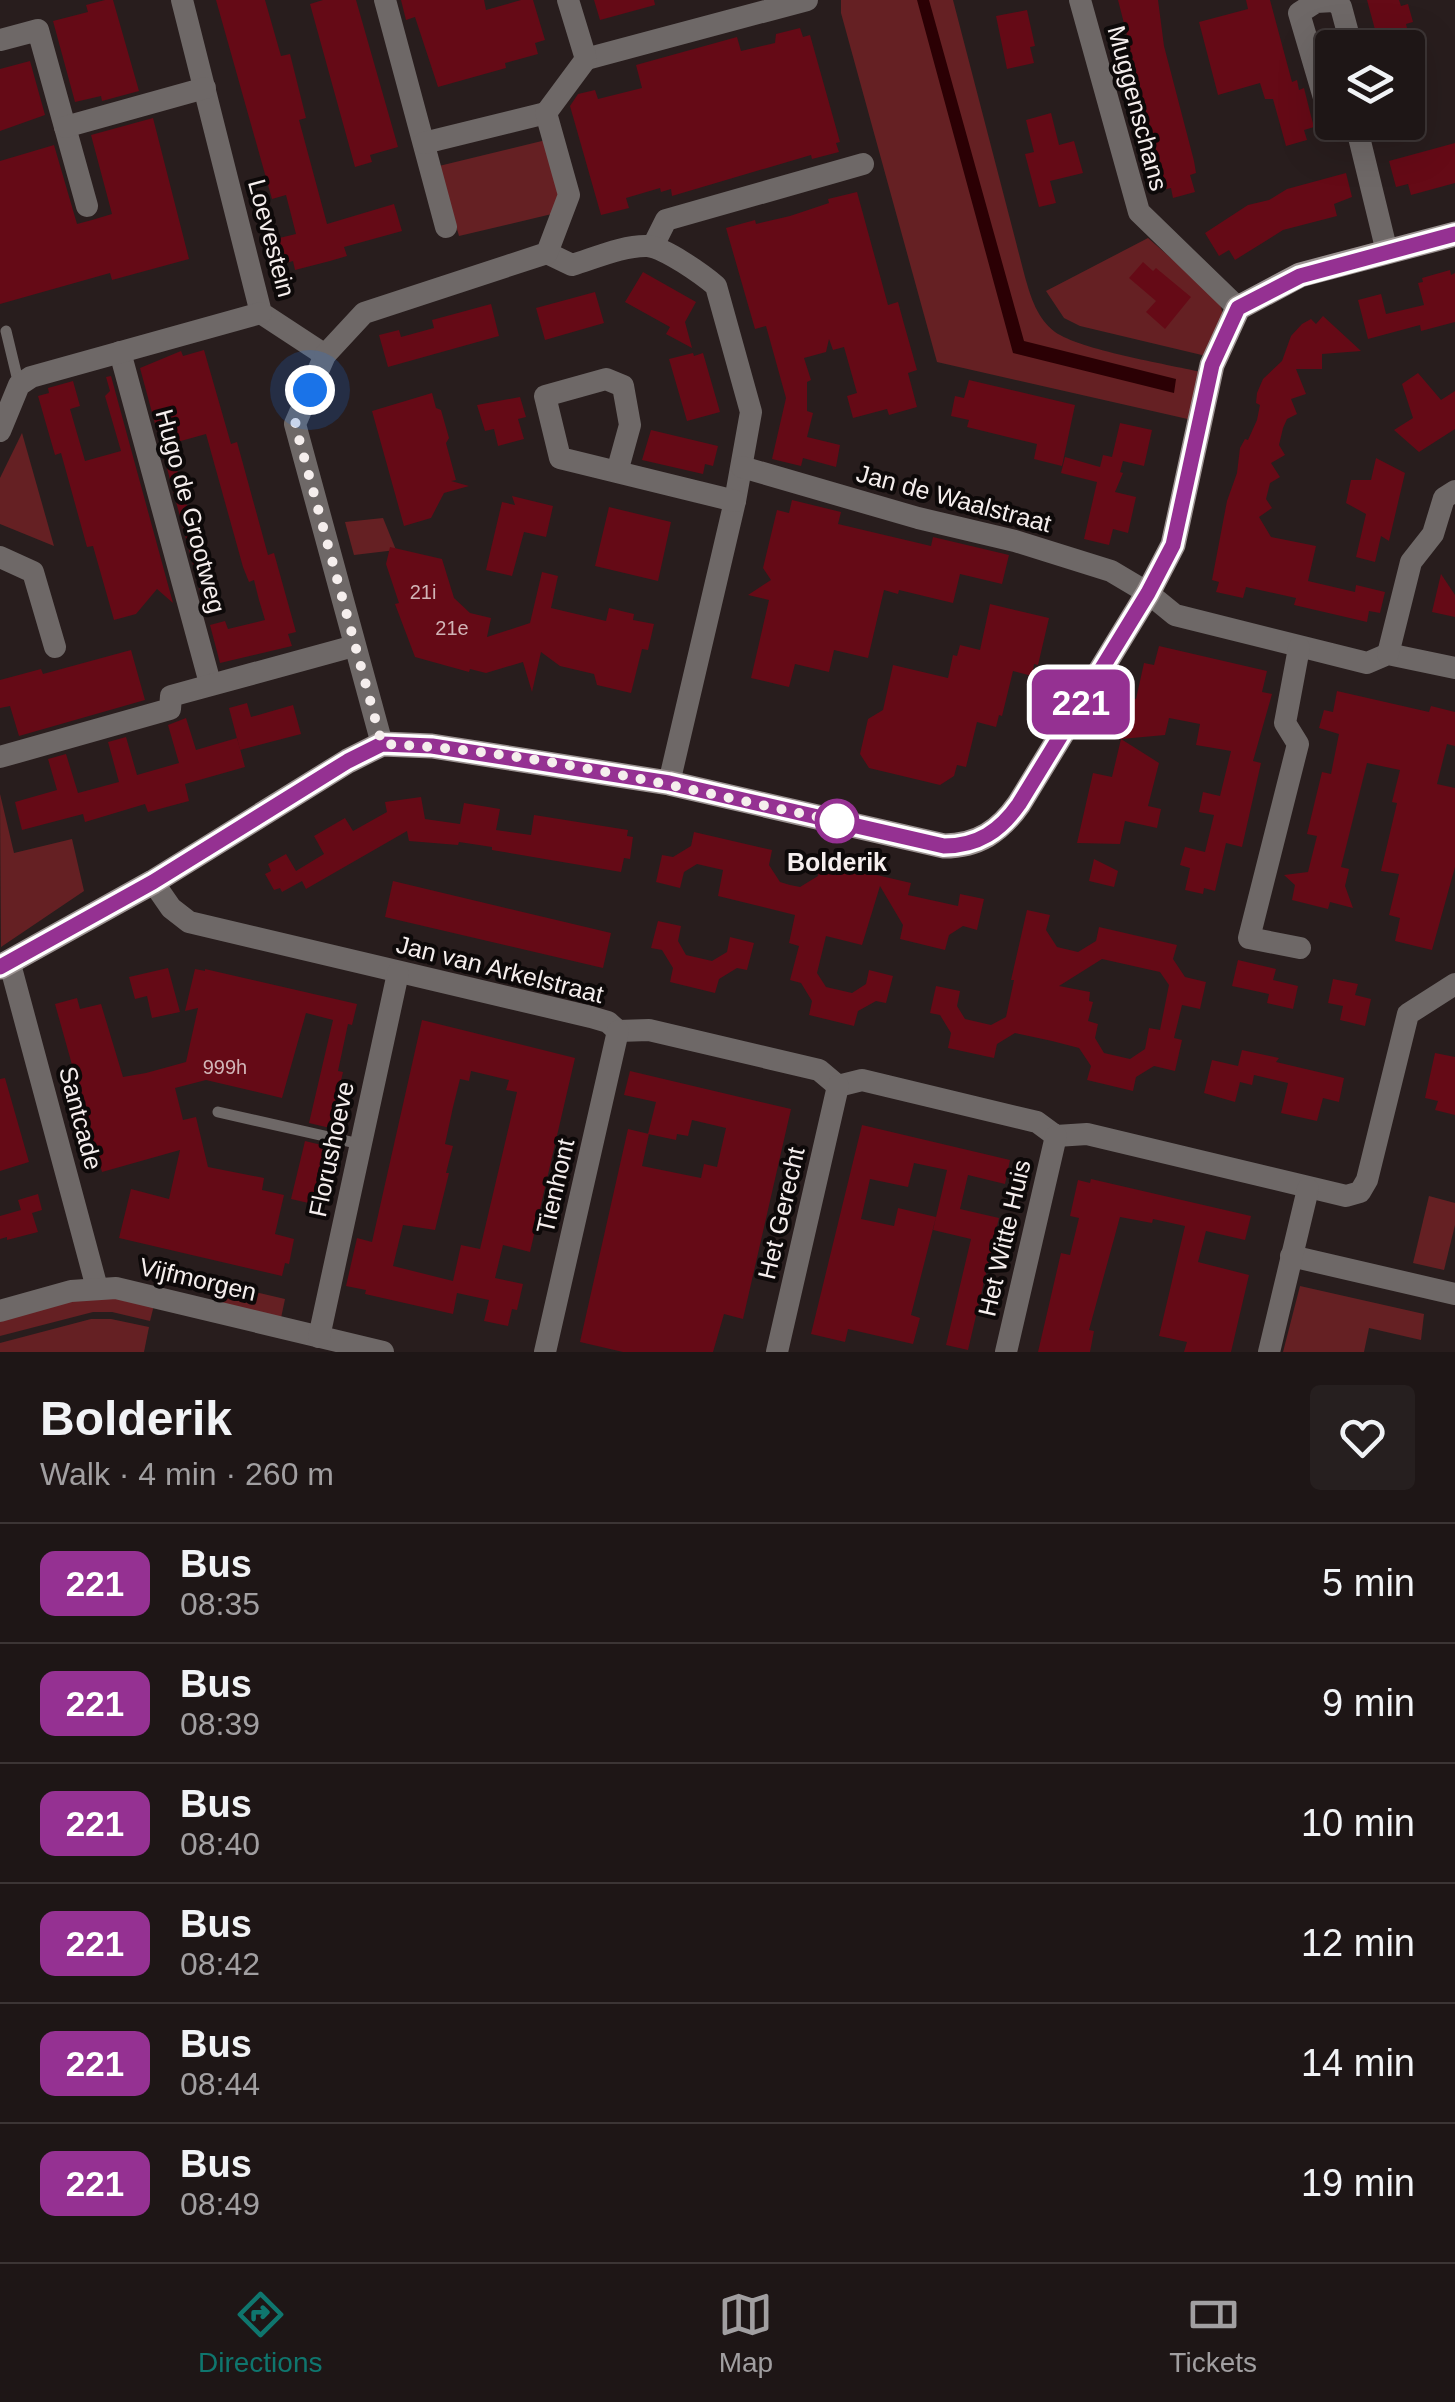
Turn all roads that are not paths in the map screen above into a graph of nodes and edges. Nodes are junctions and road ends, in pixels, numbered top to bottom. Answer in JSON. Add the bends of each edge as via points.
{"nodes":[{"id":1,"x":182,"y":0,"type":"edge"},
{"id":2,"x":386,"y":0,"type":"edge"},
{"id":3,"x":568,"y":0,"type":"edge"},
{"id":4,"x":807,"y":0,"type":"edge"},
{"id":5,"x":1080,"y":0,"type":"edge"},
{"id":6,"x":1316,"y":1,"type":"edge"},
{"id":7,"x":1347,"y":30,"type":"edge"},
{"id":8,"x":0,"y":40,"type":"edge"},
{"id":9,"x":586,"y":59,"type":"junction"},
{"id":10,"x":1315,"y":71,"type":"edge"},
{"id":11,"x":206,"y":88,"type":"junction"},
{"id":12,"x":546,"y":114,"type":"junction"},
{"id":13,"x":65,"y":127,"type":"junction"},
{"id":14,"x":1365,"y":140,"type":"edge"},
{"id":15,"x":424,"y":143,"type":"junction"},
{"id":16,"x":863,"y":164,"type":"dead end"},
{"id":17,"x":87,"y":206,"type":"dead end"},
{"id":18,"x":446,"y":227,"type":"dead end"},
{"id":19,"x":1455,"y":234,"type":"edge"},
{"id":20,"x":653,"y":246,"type":"junction"},
{"id":21,"x":1387,"y":252,"type":"junction"},
{"id":22,"x":547,"y":253,"type":"junction"},
{"id":23,"x":1238,"y":308,"type":"junction"},
{"id":24,"x":261,"y":313,"type":"junction"},
{"id":25,"x":6,"y":330,"type":"dead end"},
{"id":26,"x":120,"y":352,"type":"junction"},
{"id":27,"x":325,"y":355,"type":"junction"},
{"id":28,"x":19,"y":386,"type":"junction"},
{"id":29,"x":0,"y":432,"type":"edge"},
{"id":30,"x":742,"y":467,"type":"junction"},
{"id":31,"x":617,"y":472,"type":"junction"},
{"id":32,"x":1455,"y":491,"type":"edge"},
{"id":33,"x":735,"y":500,"type":"junction"},
{"id":34,"x":0,"y":557,"type":"edge"},
{"id":35,"x":1148,"y":593,"type":"junction"},
{"id":36,"x":354,"y":646,"type":"junction"},
{"id":37,"x":55,"y":647,"type":"dead end"},
{"id":38,"x":1298,"y":648,"type":"junction"},
{"id":39,"x":1388,"y":654,"type":"junction"},
{"id":40,"x":1455,"y":668,"type":"edge"},
{"id":41,"x":210,"y":683,"type":"junction"},
{"id":42,"x":382,"y":744,"type":"junction"},
{"id":43,"x":0,"y":757,"type":"edge"},
{"id":44,"x":669,"y":783,"type":"junction"},
{"id":45,"x":153,"y":882,"type":"junction"},
{"id":46,"x":1300,"y":948,"type":"dead end"},
{"id":47,"x":5,"y":965,"type":"edge"},
{"id":48,"x":398,"y":973,"type":"junction"},
{"id":49,"x":1455,"y":984,"type":"edge"},
{"id":50,"x":618,"y":1031,"type":"junction"},
{"id":51,"x":838,"y":1086,"type":"junction"},
{"id":52,"x":218,"y":1112,"type":"dead end"},
{"id":53,"x":1056,"y":1136,"type":"junction"},
{"id":54,"x":361,"y":1144,"type":"junction"},
{"id":55,"x":1308,"y":1189,"type":"junction"},
{"id":56,"x":1291,"y":1256,"type":"junction"},
{"id":57,"x":97,"y":1288,"type":"junction"},
{"id":58,"x":1455,"y":1294,"type":"edge"},
{"id":59,"x":0,"y":1311,"type":"edge"},
{"id":60,"x":319,"y":1337,"type":"junction"},
{"id":61,"x":383,"y":1352,"type":"edge"},
{"id":62,"x":545,"y":1352,"type":"edge"},
{"id":63,"x":777,"y":1352,"type":"edge"},
{"id":64,"x":1006,"y":1352,"type":"edge"},
{"id":65,"x":1269,"y":1352,"type":"edge"}],
"edges":[{"from":1,"to":11,"type":"street","name":"Loevestein"},
{"from":2,"to":15,"type":"street"},
{"from":3,"to":9,"type":"street"},
{"from":4,"to":9,"type":"street"},
{"from":5,"to":23,"type":"street","name":"Muggenschans","via":[[1139,212]]},
{"from":6,"to":7,"type":"street","via":[[1334,0]]},
{"from":6,"to":10,"type":"street","via":[[1299,13]]},
{"from":8,"to":13,"type":"street","via":[[38,30]]},
{"from":9,"to":12,"type":"street"},
{"from":11,"to":13,"type":"street"},
{"from":11,"to":24,"type":"street","name":"Loevestein"},
{"from":12,"to":15,"type":"street"},
{"from":12,"to":22,"type":"street","via":[[569,195]]},
{"from":13,"to":17,"type":"street"},
{"from":14,"to":21,"type":"street"},
{"from":15,"to":18,"type":"street"},
{"from":16,"to":20,"type":"street","via":[[666,220]]},
{"from":19,"to":21,"type":"street"},
{"from":20,"to":22,"type":"street","via":[[572,265]]},
{"from":20,"to":30,"type":"street","via":[[716,286],[751,412]]},
{"from":21,"to":23,"type":"street","via":[[1300,276]]},
{"from":22,"to":27,"type":"street","via":[[364,313]]},
{"from":23,"to":35,"type":"street","via":[[1212,365],[1173,545]]},
{"from":24,"to":26,"type":"street"},
{"from":24,"to":27,"type":"street","name":"Loevestein"},
{"from":25,"to":28,"type":"lane"},
{"from":26,"to":28,"type":"street","via":[[44,372]]},
{"from":26,"to":41,"type":"street","name":"Hugo de Grootweg"},
{"from":27,"to":36,"type":"street","via":[[295,424]]},
{"from":28,"to":29,"type":"street"},
{"from":30,"to":33,"type":"street"},
{"from":30,"to":35,"type":"street","name":"Jan de Waalstraat","via":[[1084,562]]},
{"from":31,"to":31,"type":"street","via":[[630,424],[623,386],[606,379],[545,396],[560,458]]},
{"from":31,"to":33,"type":"street"},
{"from":32,"to":39,"type":"street","via":[[1444,498],[1433,534],[1411,562]]},
{"from":33,"to":44,"type":"street"},
{"from":34,"to":37,"type":"street","via":[[33,572]]},
{"from":35,"to":38,"type":"street","name":"Jan de Waalstraat","via":[[1175,615]]},
{"from":35,"to":44,"type":"street","via":[[1005,824],[965,846]]},
{"from":36,"to":41,"type":"street"},
{"from":36,"to":42,"type":"street"},
{"from":38,"to":39,"type":"street","name":"Jan de Waalstraat","via":[[1367,663]]},
{"from":38,"to":46,"type":"street","via":[[1285,722],[1298,744],[1249,938]]},
{"from":39,"to":40,"type":"street","name":"Jan de Waalstraat"},
{"from":41,"to":43,"type":"street","via":[[171,696],[170,709]]},
{"from":42,"to":44,"type":"street"},
{"from":42,"to":45,"type":"street"},
{"from":45,"to":47,"type":"street"},
{"from":45,"to":48,"type":"street","name":"Jan van Arkelstraat","via":[[189,922]]},
{"from":47,"to":57,"type":"street","name":"Santcade"},
{"from":48,"to":50,"type":"street","name":"Jan van Arkelstraat","via":[[591,1017]]},
{"from":48,"to":54,"type":"street","name":"Florushoeve"},
{"from":49,"to":55,"type":"street","name":"Jan van Arkelstraat","via":[[1408,1014],[1360,1192]]},
{"from":50,"to":51,"type":"street","name":"Jan van Arkelstraat","via":[[649,1030],[818,1070]]},
{"from":50,"to":62,"type":"street","name":"Tienhont"},
{"from":51,"to":53,"type":"street","name":"Jan van Arkelstraat","via":[[862,1080],[1037,1122]]},
{"from":51,"to":63,"type":"street","name":"Het Gerecht"},
{"from":52,"to":54,"type":"lane"},
{"from":53,"to":55,"type":"street","name":"Jan van Arkelstraat","via":[[1087,1134]]},
{"from":53,"to":64,"type":"street","name":"Het Witte Huis"},
{"from":54,"to":60,"type":"street","name":"Florushoeve"},
{"from":55,"to":56,"type":"street"},
{"from":56,"to":58,"type":"street"},
{"from":56,"to":65,"type":"street"},
{"from":57,"to":59,"type":"street","name":"Vijfmorgen"},
{"from":57,"to":60,"type":"street","name":"Vijfmorgen"},
{"from":60,"to":61,"type":"street","name":"Vijfmorgen"}]}
